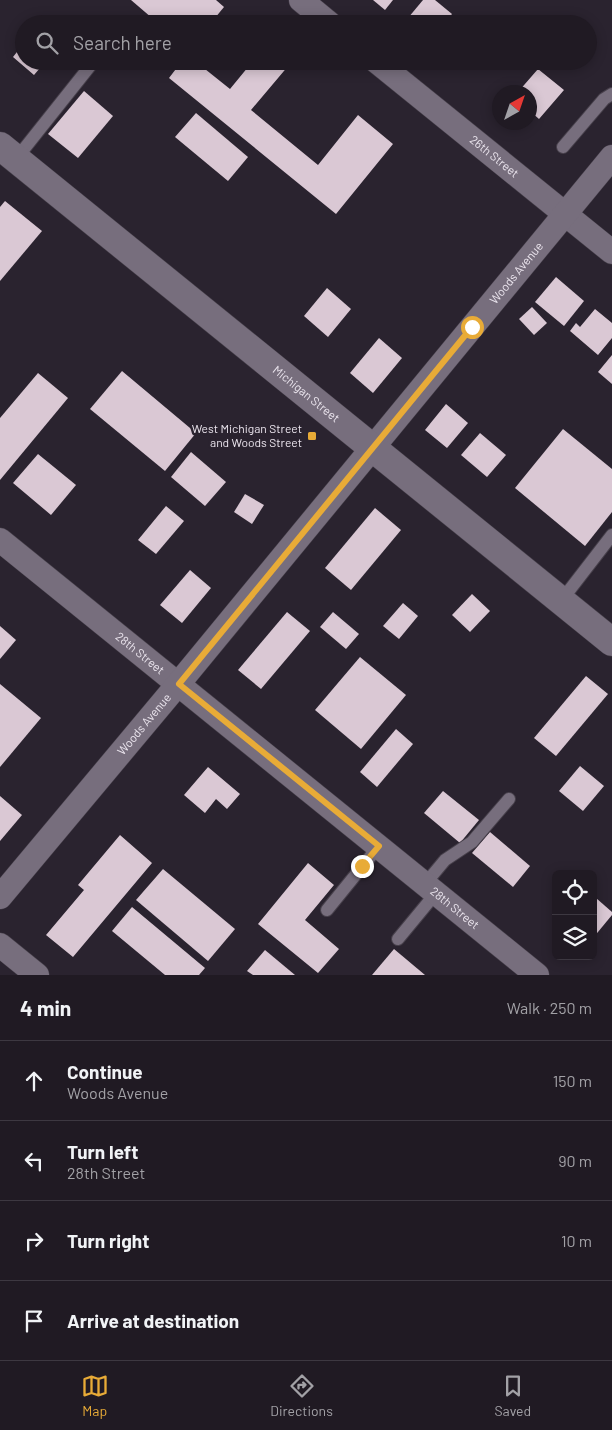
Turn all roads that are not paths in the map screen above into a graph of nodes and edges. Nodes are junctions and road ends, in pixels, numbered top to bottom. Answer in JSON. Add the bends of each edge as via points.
{"nodes":[{"id":1,"x":301,"y":0,"type":"edge"},
{"id":2,"x":319,"y":15,"type":"edge"},
{"id":3,"x":85,"y":70,"type":"edge"},
{"id":4,"x":387,"y":70,"type":"edge"},
{"id":5,"x":612,"y":94,"type":"edge"},
{"id":6,"x":563,"y":147,"type":"dead end"},
{"id":7,"x":4,"y":150,"type":"edge"},
{"id":8,"x":612,"y":157,"type":"edge"},
{"id":9,"x":565,"y":215,"type":"junction"},
{"id":10,"x":612,"y":252,"type":"edge"},
{"id":11,"x":373,"y":448,"type":"junction"},
{"id":12,"x":612,"y":536,"type":"edge"},
{"id":13,"x":0,"y":540,"type":"edge"},
{"id":14,"x":607,"y":550,"type":"edge"},
{"id":15,"x":561,"y":601,"type":"junction"},
{"id":16,"x":612,"y":642,"type":"edge"},
{"id":17,"x":179,"y":684,"type":"junction"},
{"id":18,"x":509,"y":799,"type":"dead end"},
{"id":19,"x":379,"y":846,"type":"junction"},
{"id":20,"x":430,"y":888,"type":"junction"},
{"id":21,"x":0,"y":897,"type":"edge"},
{"id":22,"x":327,"y":910,"type":"dead end"},
{"id":23,"x":398,"y":939,"type":"dead end"},
{"id":24,"x":0,"y":945,"type":"edge"},
{"id":25,"x":37,"y":975,"type":"edge"},
{"id":26,"x":537,"y":975,"type":"edge"}],
"edges":[{"from":1,"to":2,"type":"street"},
{"from":3,"to":7,"type":"lane"},
{"from":4,"to":9,"type":"street","name":"26th Street"},
{"from":5,"to":6,"type":"lane"},
{"from":7,"to":11,"type":"main road","name":"Michigan Street"},
{"from":8,"to":9,"type":"street","name":"Woods Avenue"},
{"from":9,"to":10,"type":"street","name":"26th Street"},
{"from":9,"to":11,"type":"street","name":"Woods Avenue"},
{"from":11,"to":15,"type":"main road","name":"Michigan Street"},
{"from":11,"to":17,"type":"street","name":"Woods Avenue"},
{"from":12,"to":14,"type":"lane"},
{"from":13,"to":17,"type":"street","name":"28th Street"},
{"from":14,"to":15,"type":"lane"},
{"from":15,"to":16,"type":"main road","name":"Michigan Street"},
{"from":17,"to":19,"type":"street","name":"28th Street"},
{"from":17,"to":21,"type":"street","name":"Woods Avenue"},
{"from":18,"to":20,"type":"lane","via":[[472,842],[445,860]]},
{"from":19,"to":20,"type":"street","name":"28th Street"},
{"from":19,"to":22,"type":"lane"},
{"from":20,"to":23,"type":"lane"},
{"from":20,"to":26,"type":"street","name":"28th Street"},
{"from":24,"to":25,"type":"street"}]}
